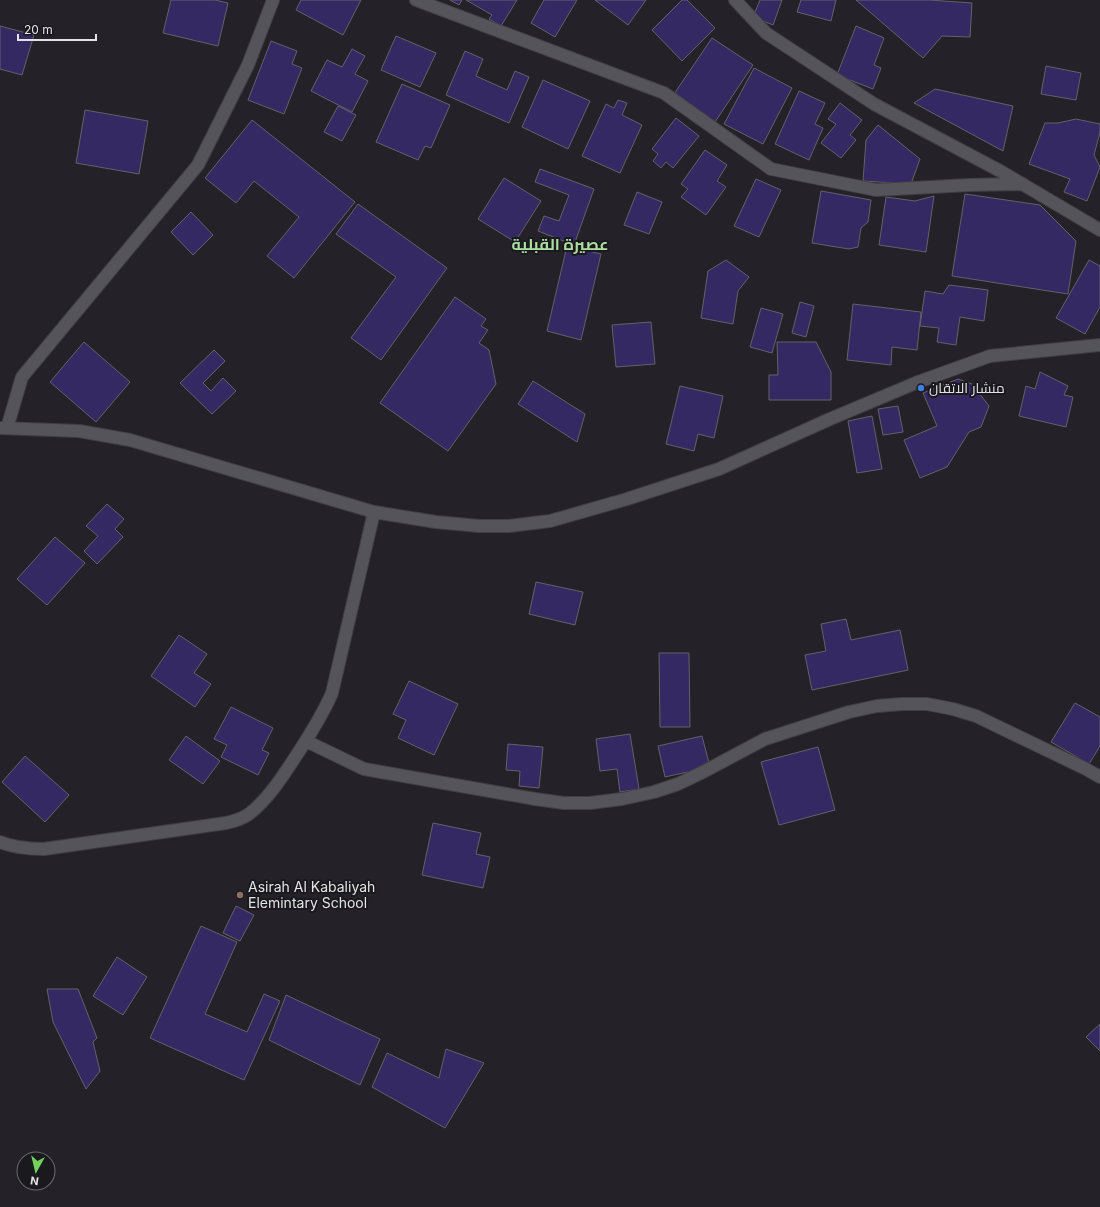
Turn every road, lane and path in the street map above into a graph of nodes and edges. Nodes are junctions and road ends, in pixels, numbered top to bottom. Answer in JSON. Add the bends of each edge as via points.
{"nodes":[{"id":1,"x":273,"y":0,"type":"edge"},
{"id":2,"x":416,"y":0,"type":"edge"},
{"id":3,"x":736,"y":0,"type":"edge"},
{"id":4,"x":1023,"y":184,"type":"junction"},
{"id":5,"x":1100,"y":230,"type":"edge"},
{"id":6,"x":1100,"y":345,"type":"edge"},
{"id":7,"x":4,"y":428,"type":"edge"},
{"id":8,"x":374,"y":512,"type":"junction"},
{"id":9,"x":306,"y":741,"type":"junction"},
{"id":10,"x":1100,"y":777,"type":"edge"},
{"id":11,"x":0,"y":842,"type":"edge"}],
"edges":[{"from":1,"to":7,"type":"street","via":[[248,65],[198,165],[22,377]]},
{"from":2,"to":4,"type":"street","via":[[664,93],[771,170],[876,190]]},
{"from":3,"to":4,"type":"street","via":[[766,33],[874,104]]},
{"from":4,"to":5,"type":"street"},
{"from":6,"to":8,"type":"street","via":[[990,356],[918,382],[830,419],[719,470],[550,521],[509,526],[479,526]]},
{"from":7,"to":8,"type":"street","via":[[79,431],[130,440]]},
{"from":8,"to":9,"type":"street","via":[[332,693]]},
{"from":9,"to":10,"type":"street","via":[[364,769],[535,799],[590,803],[622,799],[678,784],[765,739],[849,712],[889,704],[921,704],[976,716]]},
{"from":9,"to":11,"type":"street","via":[[264,800],[238,820],[44,849],[26,849]]}]}
